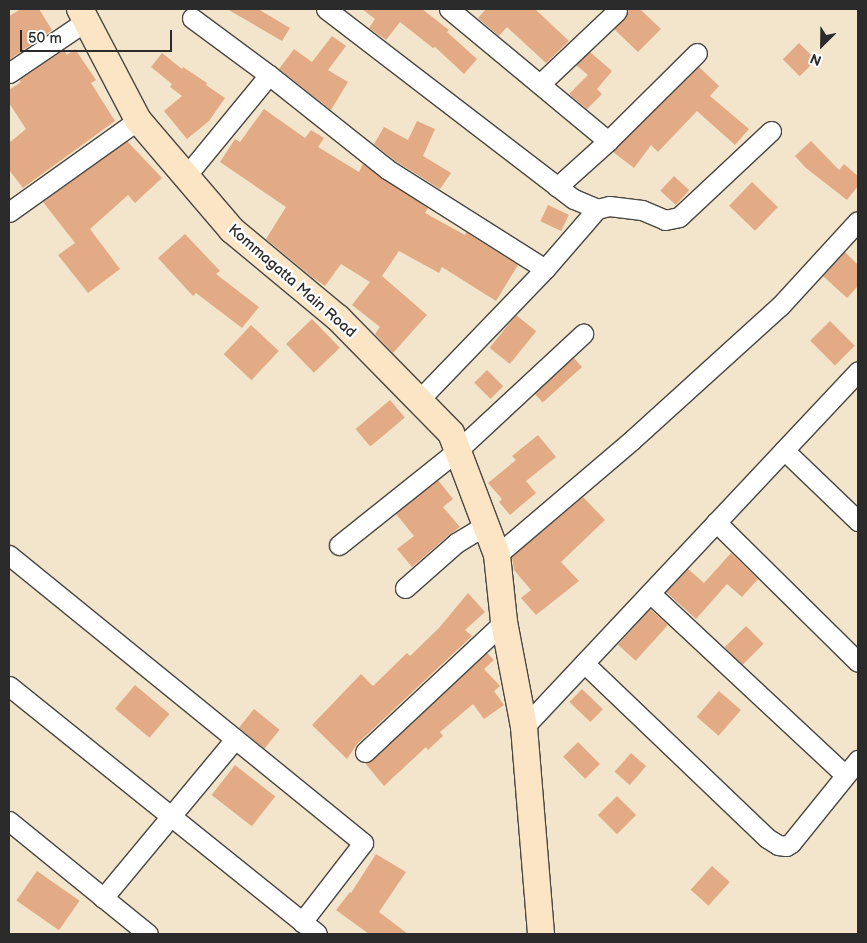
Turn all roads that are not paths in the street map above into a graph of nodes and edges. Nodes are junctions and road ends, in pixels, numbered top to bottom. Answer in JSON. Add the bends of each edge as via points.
{"nodes":[{"id":1,"x":326,"y":9,"type":"edge"},
{"id":2,"x":449,"y":9,"type":"edge"},
{"id":3,"x":617,"y":11,"type":"dead end"},
{"id":4,"x":83,"y":15,"type":"edge"},
{"id":5,"x":192,"y":18,"type":"dead end"},
{"id":6,"x":697,"y":53,"type":"dead end"},
{"id":7,"x":9,"y":73,"type":"edge"},
{"id":8,"x":269,"y":75,"type":"junction"},
{"id":9,"x":540,"y":84,"type":"junction"},
{"id":10,"x":138,"y":120,"type":"junction"},
{"id":11,"x":771,"y":132,"type":"dead end"},
{"id":12,"x":608,"y":141,"type":"junction"},
{"id":13,"x":186,"y":176,"type":"junction"},
{"id":14,"x":557,"y":187,"type":"junction"},
{"id":15,"x":597,"y":208,"type":"junction"},
{"id":16,"x":9,"y":212,"type":"edge"},
{"id":17,"x":858,"y":221,"type":"edge"},
{"id":18,"x":544,"y":269,"type":"junction"},
{"id":19,"x":583,"y":334,"type":"dead end"},
{"id":20,"x":855,"y":381,"type":"edge"},
{"id":21,"x":419,"y":400,"type":"junction"},
{"id":22,"x":458,"y":450,"type":"junction"},
{"id":23,"x":784,"y":450,"type":"junction"},
{"id":24,"x":858,"y":521,"type":"edge"},
{"id":25,"x":716,"y":522,"type":"junction"},
{"id":26,"x":486,"y":525,"type":"junction"},
{"id":27,"x":339,"y":544,"type":"dead end"},
{"id":28,"x":9,"y":555,"type":"edge"},
{"id":29,"x":497,"y":555,"type":"junction"},
{"id":30,"x":405,"y":588,"type":"dead end"},
{"id":31,"x":650,"y":593,"type":"junction"},
{"id":32,"x":504,"y":622,"type":"junction"},
{"id":33,"x":858,"y":662,"type":"edge"},
{"id":34,"x":584,"y":663,"type":"junction"},
{"id":35,"x":9,"y":686,"type":"edge"},
{"id":36,"x":524,"y":728,"type":"junction"},
{"id":37,"x":235,"y":739,"type":"junction"},
{"id":38,"x":365,"y":752,"type":"dead end"},
{"id":39,"x":858,"y":760,"type":"edge"},
{"id":40,"x":845,"y":775,"type":"junction"},
{"id":41,"x":170,"y":817,"type":"junction"},
{"id":42,"x":9,"y":821,"type":"edge"},
{"id":43,"x":103,"y":898,"type":"junction"},
{"id":44,"x":302,"y":922,"type":"junction"},
{"id":45,"x":148,"y":934,"type":"edge"},
{"id":46,"x":317,"y":934,"type":"edge"},
{"id":47,"x":542,"y":934,"type":"edge"}],
"edges":[{"from":1,"to":14,"type":"street"},
{"from":2,"to":9,"type":"street"},
{"from":3,"to":9,"type":"street"},
{"from":4,"to":7,"type":"street"},
{"from":4,"to":10,"type":"main road","name":"Kommagatta Main Road"},
{"from":5,"to":8,"type":"street"},
{"from":6,"to":12,"type":"street"},
{"from":8,"to":13,"type":"street"},
{"from":8,"to":18,"type":"street","via":[[387,169]]},
{"from":9,"to":12,"type":"street"},
{"from":10,"to":13,"type":"main road","name":"Kommagatta Main Road"},
{"from":10,"to":16,"type":"street"},
{"from":11,"to":15,"type":"street","via":[[679,217],[665,220],[642,210],[609,206]]},
{"from":12,"to":14,"type":"street"},
{"from":13,"to":21,"type":"main road","name":"Kommagatta Main Road","via":[[232,230],[338,318]]},
{"from":14,"to":15,"type":"street","via":[[583,205]]},
{"from":15,"to":18,"type":"street"},
{"from":17,"to":29,"type":"street","via":[[780,306],[632,440]]},
{"from":18,"to":21,"type":"street"},
{"from":19,"to":22,"type":"street"},
{"from":20,"to":23,"type":"street"},
{"from":21,"to":22,"type":"main road","name":"Kommagatta Main Road","via":[[452,433]]},
{"from":22,"to":26,"type":"main road","name":"Kommagatta Main Road"},
{"from":22,"to":27,"type":"street"},
{"from":23,"to":24,"type":"street"},
{"from":23,"to":25,"type":"street"},
{"from":25,"to":31,"type":"street"},
{"from":25,"to":33,"type":"street"},
{"from":26,"to":29,"type":"main road","name":"Kommagatta Main Road"},
{"from":26,"to":30,"type":"street","via":[[456,543]]},
{"from":28,"to":37,"type":"street"},
{"from":29,"to":32,"type":"main road","name":"Kommagatta Main Road"},
{"from":31,"to":34,"type":"street"},
{"from":31,"to":40,"type":"street"},
{"from":32,"to":36,"type":"main road","name":"Kommagatta Main Road"},
{"from":32,"to":38,"type":"street"},
{"from":34,"to":36,"type":"street"},
{"from":34,"to":40,"type":"street","via":[[773,843],[781,846],[791,842]]},
{"from":35,"to":41,"type":"street"},
{"from":36,"to":47,"type":"main road","name":"Kommagatta Main Road"},
{"from":37,"to":41,"type":"street"},
{"from":37,"to":44,"type":"street","via":[[363,843]]},
{"from":39,"to":40,"type":"street"},
{"from":41,"to":43,"type":"street"},
{"from":41,"to":44,"type":"street"},
{"from":42,"to":43,"type":"street"},
{"from":43,"to":45,"type":"street"},
{"from":44,"to":46,"type":"street"}]}
